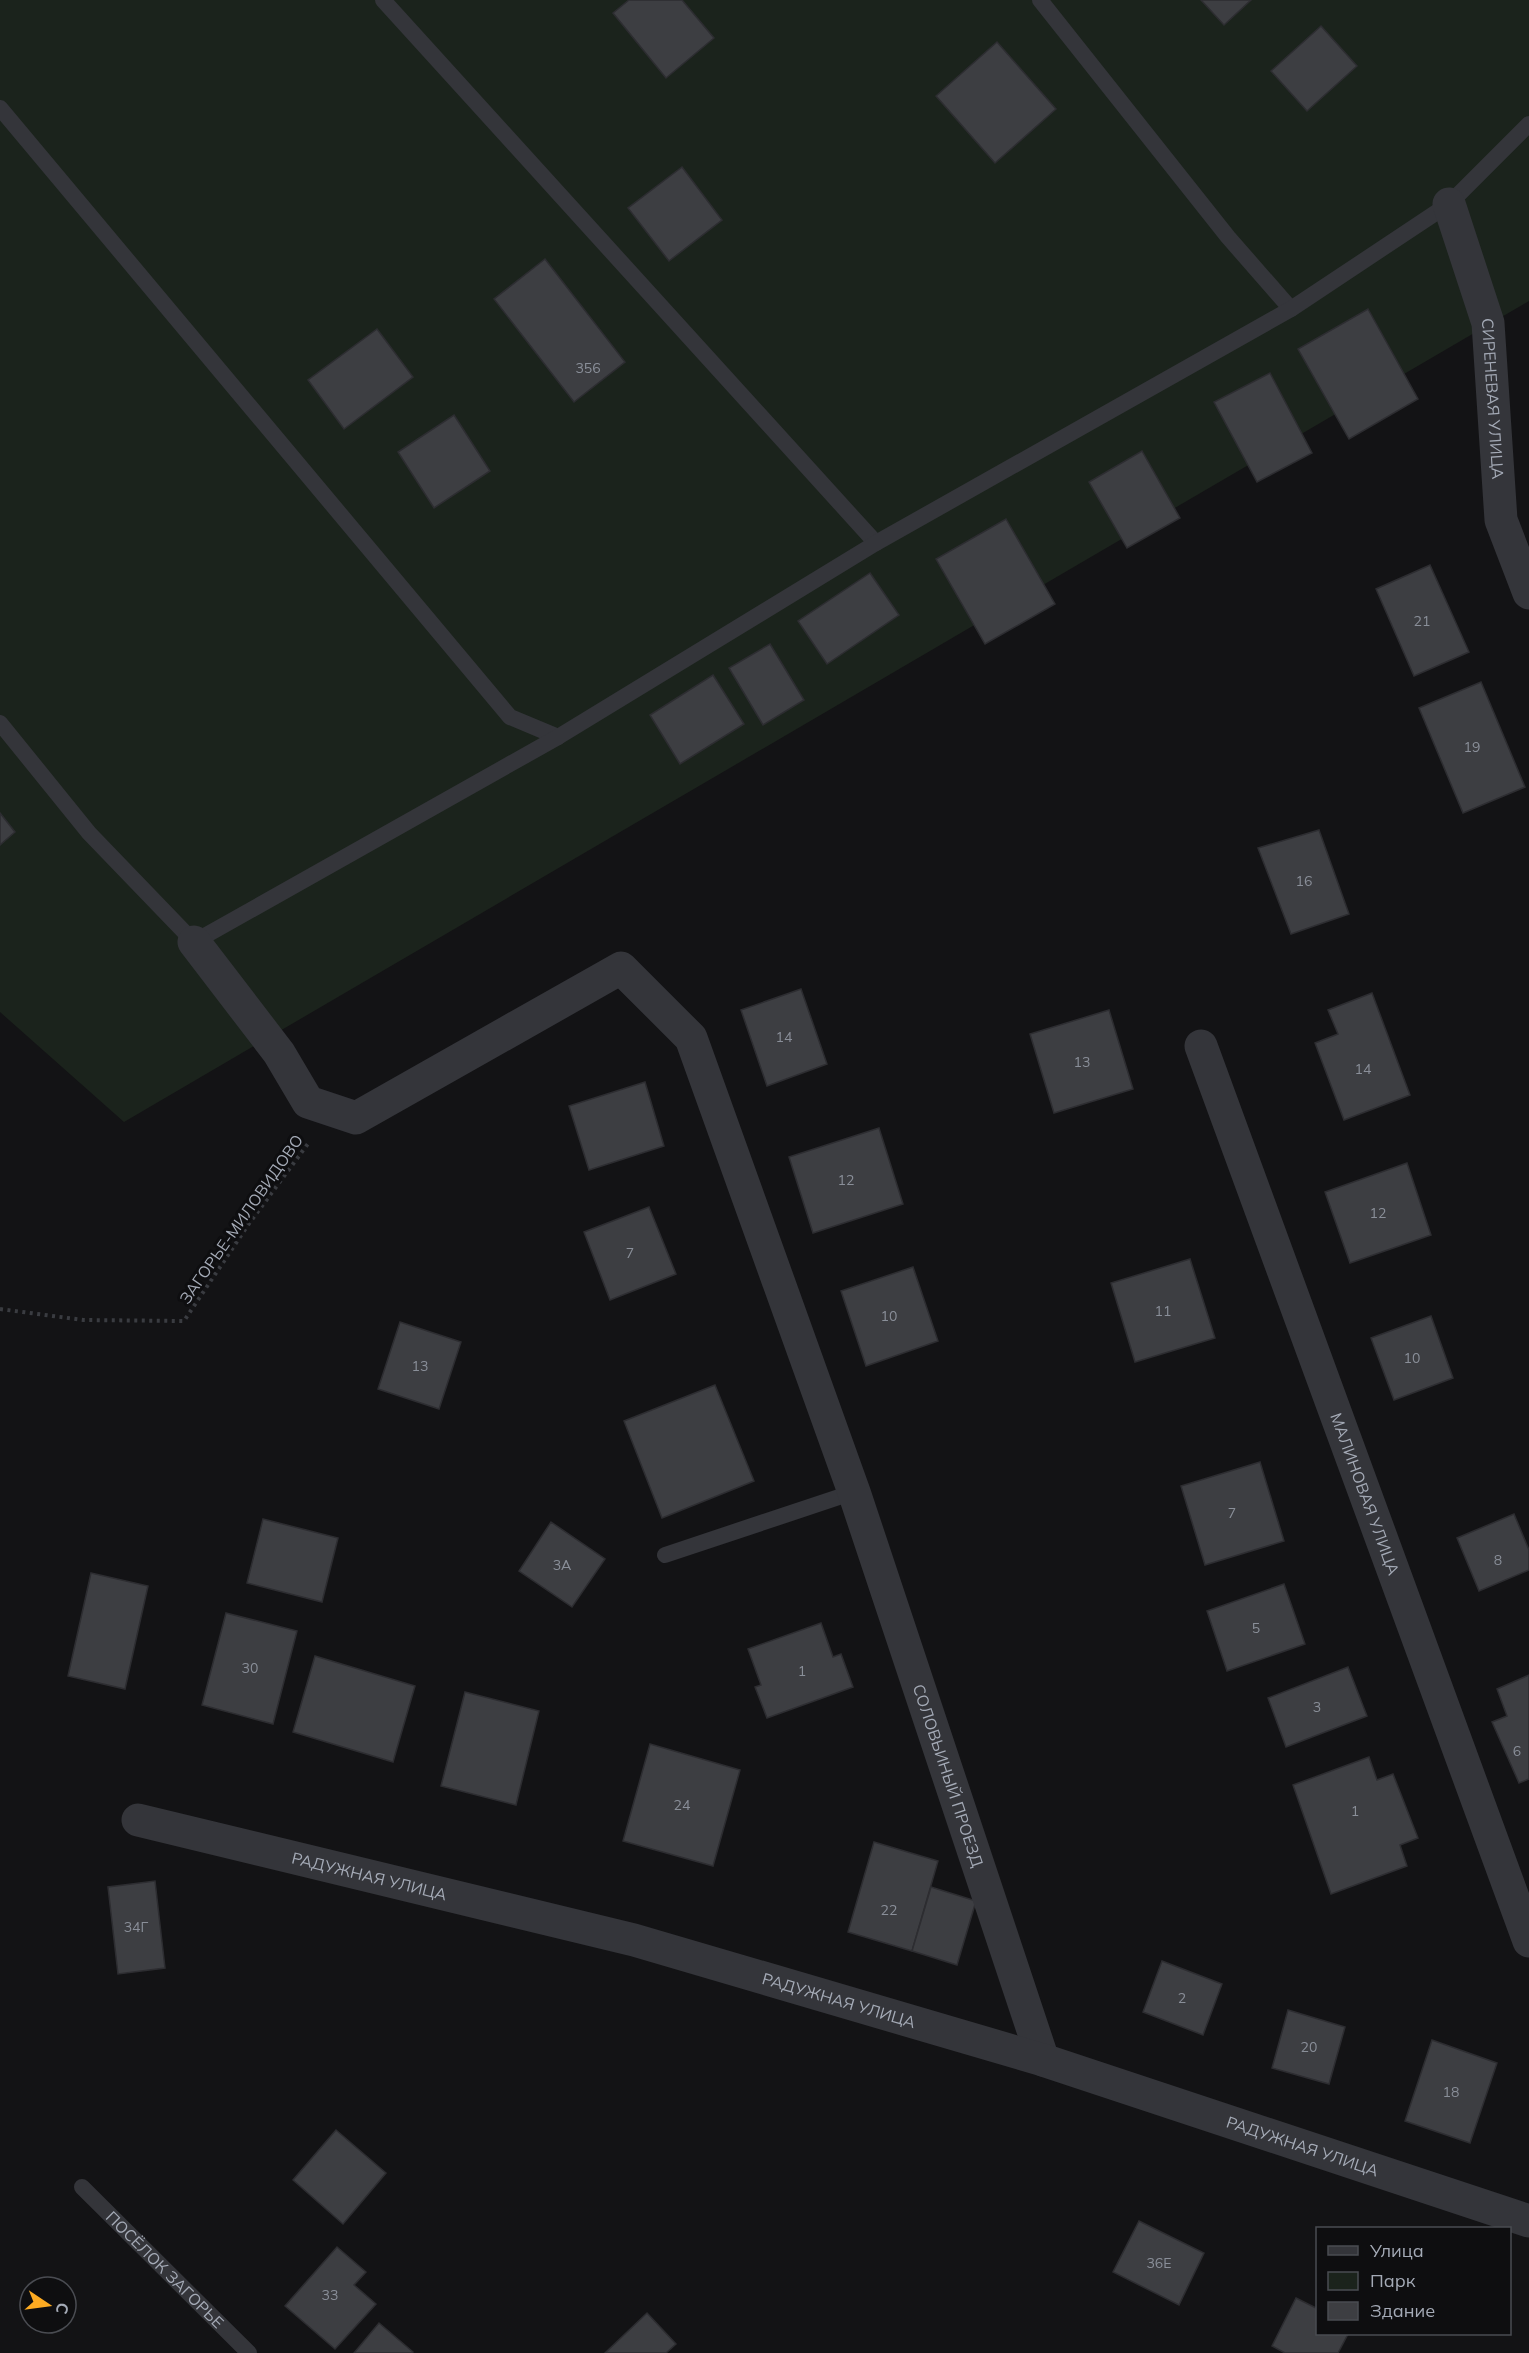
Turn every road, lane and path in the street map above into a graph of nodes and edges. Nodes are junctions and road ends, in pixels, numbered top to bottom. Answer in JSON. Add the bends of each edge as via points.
{"nodes":[{"id":1,"x":383,"y":0,"type":"edge"},
{"id":2,"x":1040,"y":0,"type":"edge"},
{"id":3,"x":0,"y":108,"type":"edge"},
{"id":4,"x":1529,"y":124,"type":"edge"},
{"id":5,"x":1449,"y":204,"type":"junction"},
{"id":6,"x":1291,"y":309,"type":"junction"},
{"id":7,"x":876,"y":543,"type":"junction"},
{"id":8,"x":1529,"y":593,"type":"edge"},
{"id":9,"x":0,"y":723,"type":"edge"},
{"id":10,"x":558,"y":738,"type":"junction"},
{"id":11,"x":194,"y":942,"type":"junction"},
{"id":12,"x":1201,"y":1046,"type":"dead end"},
{"id":13,"x":356,"y":1118,"type":"junction"},
{"id":14,"x":0,"y":1309,"type":"edge"},
{"id":15,"x":854,"y":1492,"type":"junction"},
{"id":16,"x":665,"y":1555,"type":"dead end"},
{"id":17,"x":138,"y":1820,"type":"dead end"},
{"id":18,"x":1529,"y":1941,"type":"edge"},
{"id":19,"x":1043,"y":2060,"type":"junction"},
{"id":20,"x":82,"y":2187,"type":"dead end"},
{"id":21,"x":1529,"y":2221,"type":"edge"},
{"id":22,"x":249,"y":2353,"type":"edge"}],
"edges":[{"from":1,"to":7,"type":"lane"},
{"from":2,"to":6,"type":"lane","via":[[1228,237]]},
{"from":3,"to":10,"type":"lane","via":[[510,717]]},
{"from":4,"to":5,"type":"lane"},
{"from":5,"to":6,"type":"lane"},
{"from":5,"to":8,"type":"street","name":"СИРЕНЕВАЯ УЛИЦА","via":[[1488,323],[1501,520]]},
{"from":6,"to":7,"type":"lane"},
{"from":7,"to":10,"type":"lane"},
{"from":9,"to":11,"type":"lane","via":[[89,833]]},
{"from":10,"to":11,"type":"lane"},
{"from":11,"to":13,"type":"street","via":[[279,1053],[308,1102]]},
{"from":12,"to":18,"type":"street","name":"МАЛИНОВАЯ УЛИЦА"},
{"from":13,"to":14,"type":"path","name":"ЗАГОРЬЕ-МИЛОВИДОВО","via":[[319,1130],[248,1225],[184,1321],[83,1320]]},
{"from":13,"to":15,"type":"street","name":"СОЛОВЬИНЫЙ ПРОЕЗД","via":[[621,968],[691,1038]]},
{"from":15,"to":16,"type":"lane"},
{"from":15,"to":19,"type":"street","name":"СОЛОВЬИНЫЙ ПРОЕЗД"},
{"from":17,"to":19,"type":"street","name":"РАДУЖНАЯ УЛИЦА","via":[[634,1940]]},
{"from":19,"to":21,"type":"street","name":"РАДУЖНАЯ УЛИЦА"},
{"from":20,"to":22,"type":"lane","name":"ПОСЁЛОК ЗАГОРЬЕ"}]}
